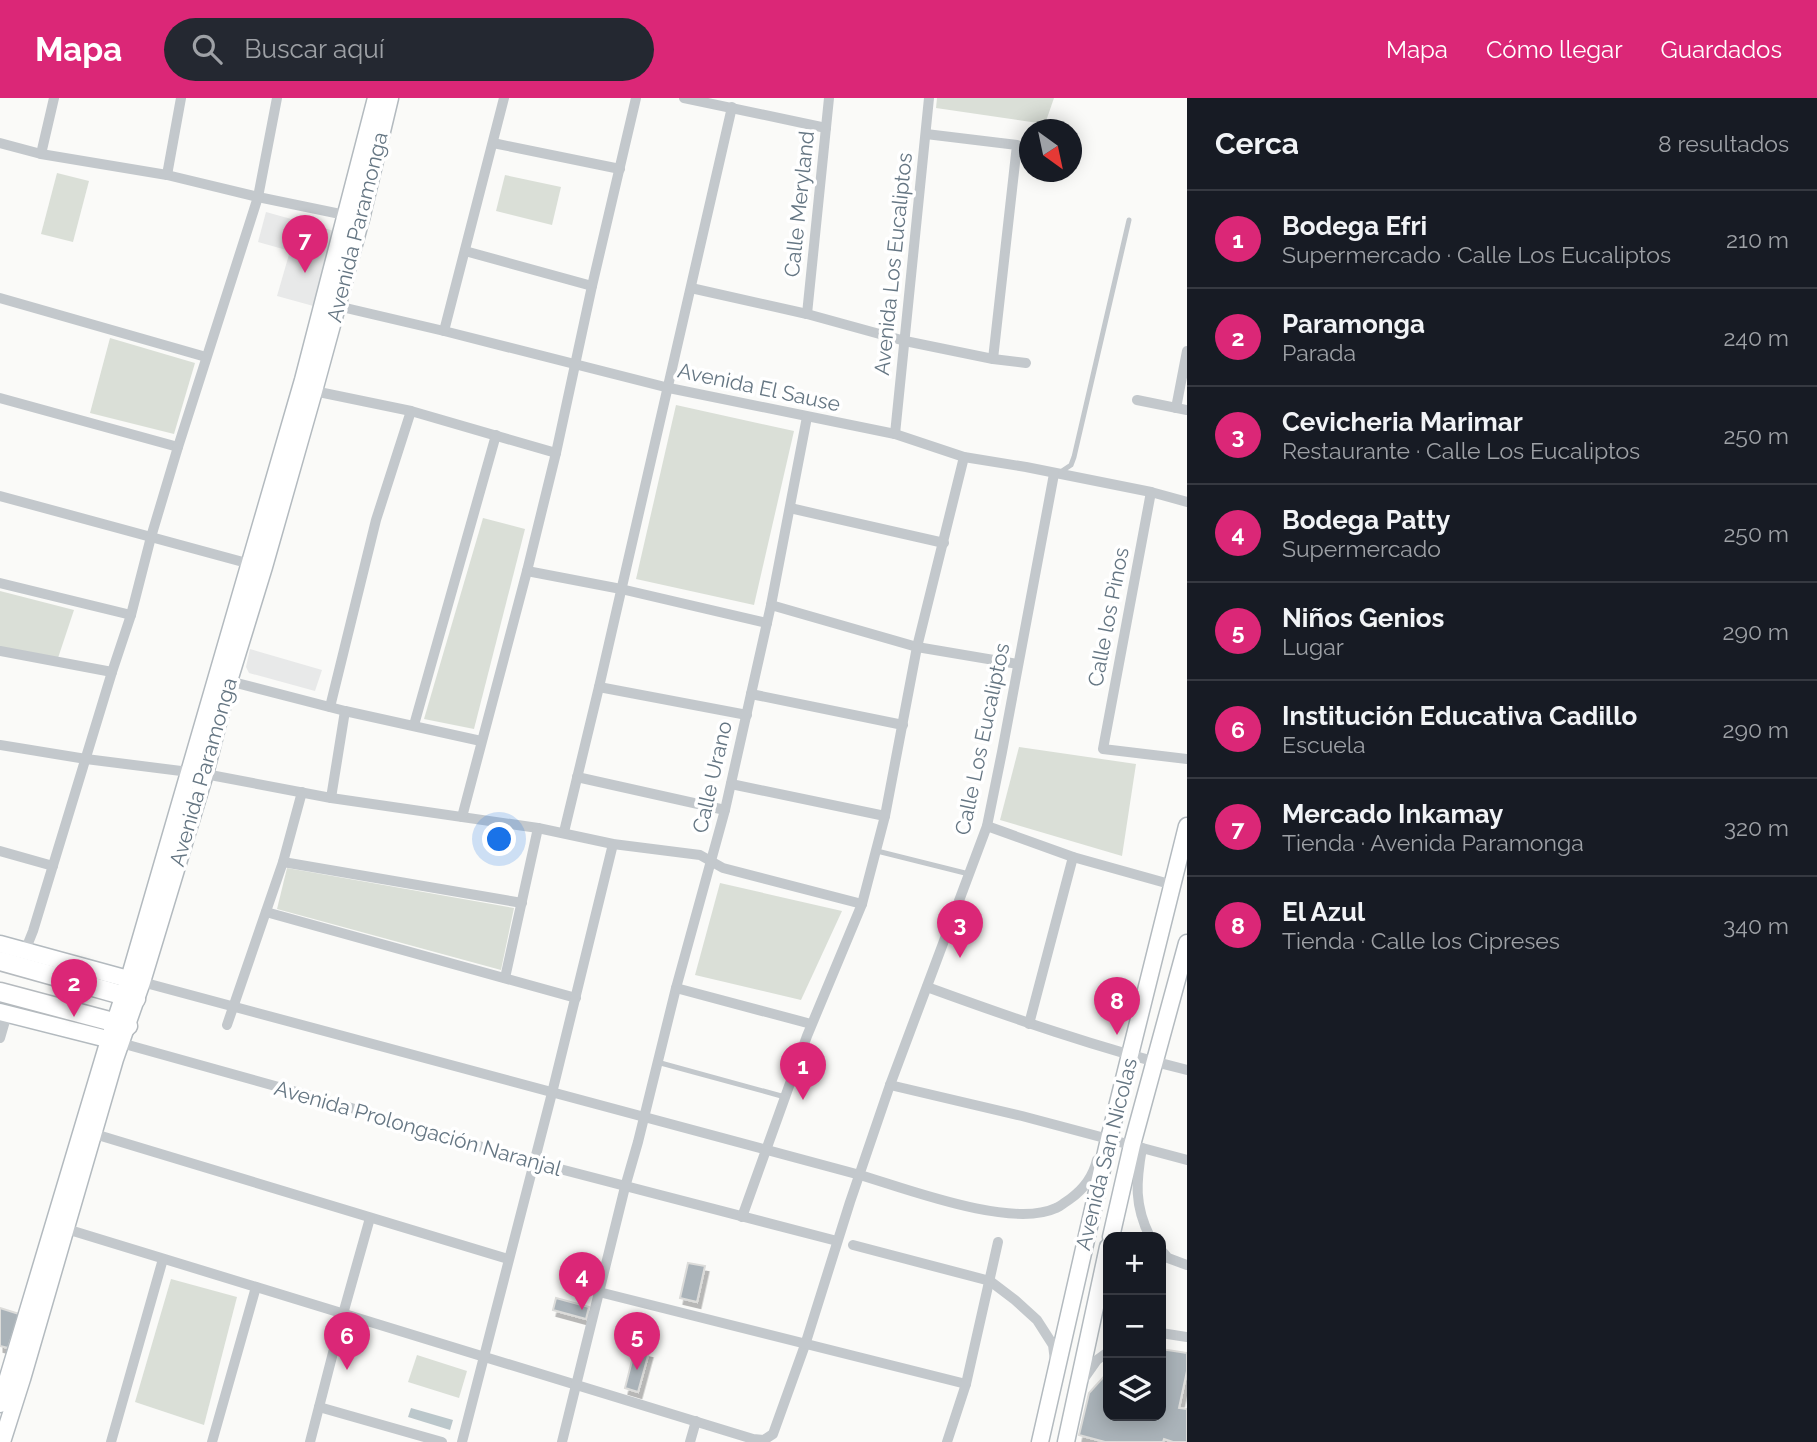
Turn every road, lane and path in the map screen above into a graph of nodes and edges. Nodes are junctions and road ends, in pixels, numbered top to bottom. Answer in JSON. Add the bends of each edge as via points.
{"nodes":[{"id":1,"x":54,"y":98,"type":"edge"},
{"id":2,"x":180,"y":98,"type":"edge"},
{"id":3,"x":277,"y":98,"type":"edge"},
{"id":4,"x":376,"y":98,"type":"edge"},
{"id":5,"x":390,"y":98,"type":"edge"},
{"id":6,"x":504,"y":98,"type":"edge"},
{"id":7,"x":636,"y":98,"type":"edge"},
{"id":8,"x":684,"y":98,"type":"edge"},
{"id":9,"x":829,"y":98,"type":"edge"},
{"id":10,"x":929,"y":98,"type":"edge"},
{"id":11,"x":733,"y":107,"type":"junction"},
{"id":12,"x":825,"y":128,"type":"junction"},
{"id":13,"x":926,"y":134,"type":"junction"},
{"id":14,"x":493,"y":143,"type":"junction"},
{"id":15,"x":0,"y":144,"type":"edge"},
{"id":16,"x":41,"y":154,"type":"junction"},
{"id":17,"x":620,"y":169,"type":"junction"},
{"id":18,"x":167,"y":175,"type":"junction"},
{"id":19,"x":258,"y":197,"type":"junction"},
{"id":20,"x":354,"y":217,"type":"junction"},
{"id":21,"x":1129,"y":220,"type":"dead end"},
{"id":22,"x":465,"y":251,"type":"junction"},
{"id":23,"x":592,"y":286,"type":"junction"},
{"id":24,"x":691,"y":288,"type":"junction"},
{"id":25,"x":0,"y":298,"type":"edge"},
{"id":26,"x":330,"y":305,"type":"junction"},
{"id":27,"x":807,"y":314,"type":"junction"},
{"id":28,"x":444,"y":331,"type":"junction"},
{"id":29,"x":905,"y":341,"type":"junction"},
{"id":30,"x":1187,"y":351,"type":"edge"},
{"id":31,"x":206,"y":357,"type":"junction"},
{"id":32,"x":993,"y":359,"type":"junction"},
{"id":33,"x":575,"y":363,"type":"junction"},
{"id":34,"x":1026,"y":363,"type":"dead end"},
{"id":35,"x":668,"y":388,"type":"junction"},
{"id":36,"x":314,"y":391,"type":"junction"},
{"id":37,"x":0,"y":398,"type":"edge"},
{"id":38,"x":1136,"y":400,"type":"dead end"},
{"id":39,"x":1181,"y":409,"type":"edge"},
{"id":40,"x":411,"y":411,"type":"junction"},
{"id":41,"x":807,"y":417,"type":"junction"},
{"id":42,"x":895,"y":434,"type":"junction"},
{"id":43,"x":496,"y":435,"type":"junction"},
{"id":44,"x":178,"y":447,"type":"junction"},
{"id":45,"x":556,"y":453,"type":"junction"},
{"id":46,"x":964,"y":457,"type":"junction"},
{"id":47,"x":1054,"y":474,"type":"junction"},
{"id":48,"x":1151,"y":492,"type":"junction"},
{"id":49,"x":0,"y":496,"type":"edge"},
{"id":50,"x":1187,"y":502,"type":"edge"},
{"id":51,"x":790,"y":508,"type":"junction"},
{"id":52,"x":151,"y":537,"type":"junction"},
{"id":53,"x":944,"y":543,"type":"junction"},
{"id":54,"x":257,"y":565,"type":"junction"},
{"id":55,"x":527,"y":571,"type":"junction"},
{"id":56,"x":0,"y":583,"type":"edge"},
{"id":57,"x":621,"y":589,"type":"junction"},
{"id":58,"x":771,"y":605,"type":"junction"},
{"id":59,"x":131,"y":615,"type":"junction"},
{"id":60,"x":767,"y":623,"type":"junction"},
{"id":61,"x":917,"y":647,"type":"junction"},
{"id":62,"x":0,"y":651,"type":"edge"},
{"id":63,"x":1018,"y":664,"type":"junction"},
{"id":64,"x":112,"y":672,"type":"junction"},
{"id":65,"x":223,"y":680,"type":"junction"},
{"id":66,"x":599,"y":687,"type":"junction"},
{"id":67,"x":751,"y":694,"type":"junction"},
{"id":68,"x":330,"y":706,"type":"junction"},
{"id":69,"x":345,"y":711,"type":"junction"},
{"id":70,"x":747,"y":715,"type":"junction"},
{"id":71,"x":414,"y":725,"type":"junction"},
{"id":72,"x":903,"y":725,"type":"junction"},
{"id":73,"x":481,"y":741,"type":"junction"},
{"id":74,"x":0,"y":745,"type":"edge"},
{"id":75,"x":86,"y":759,"type":"junction"},
{"id":76,"x":1187,"y":759,"type":"edge"},
{"id":77,"x":197,"y":773,"type":"junction"},
{"id":78,"x":577,"y":777,"type":"junction"},
{"id":79,"x":731,"y":784,"type":"junction"},
{"id":80,"x":302,"y":793,"type":"junction"},
{"id":81,"x":331,"y":798,"type":"junction"},
{"id":82,"x":725,"y":810,"type":"junction"},
{"id":83,"x":885,"y":816,"type":"junction"},
{"id":84,"x":462,"y":817,"type":"junction"},
{"id":85,"x":987,"y":826,"type":"junction"},
{"id":86,"x":1187,"y":826,"type":"edge"},
{"id":87,"x":538,"y":828,"type":"junction"},
{"id":88,"x":564,"y":832,"type":"junction"},
{"id":89,"x":614,"y":844,"type":"junction"},
{"id":90,"x":0,"y":850,"type":"edge"},
{"id":91,"x":876,"y":851,"type":"junction"},
{"id":92,"x":1073,"y":857,"type":"junction"},
{"id":93,"x":284,"y":862,"type":"junction"},
{"id":94,"x":712,"y":862,"type":"junction"},
{"id":95,"x":53,"y":866,"type":"junction"},
{"id":96,"x":969,"y":874,"type":"junction"},
{"id":97,"x":1173,"y":885,"type":"junction"},
{"id":98,"x":522,"y":903,"type":"junction"},
{"id":99,"x":862,"y":904,"type":"junction"},
{"id":100,"x":266,"y":912,"type":"junction"},
{"id":101,"x":1187,"y":943,"type":"edge"},
{"id":102,"x":0,"y":944,"type":"edge"},
{"id":103,"x":25,"y":951,"type":"junction"},
{"id":104,"x":0,"y":961,"type":"edge"},
{"id":105,"x":505,"y":978,"type":"junction"},
{"id":106,"x":927,"y":987,"type":"junction"},
{"id":107,"x":1181,"y":987,"type":"edge"},
{"id":108,"x":676,"y":988,"type":"junction"},
{"id":109,"x":133,"y":989,"type":"junction"},
{"id":110,"x":0,"y":992,"type":"edge"},
{"id":111,"x":576,"y":998,"type":"junction"},
{"id":112,"x":234,"y":1007,"type":"junction"},
{"id":113,"x":3,"y":1013,"type":"edge"},
{"id":114,"x":811,"y":1024,"type":"junction"},
{"id":115,"x":1029,"y":1024,"type":"junction"},
{"id":116,"x":228,"y":1025,"type":"dead end"},
{"id":117,"x":118,"y":1032,"type":"junction"},
{"id":118,"x":0,"y":1038,"type":"edge"},
{"id":119,"x":1130,"y":1054,"type":"junction"},
{"id":120,"x":657,"y":1062,"type":"junction"},
{"id":121,"x":1155,"y":1062,"type":"junction"},
{"id":122,"x":1187,"y":1070,"type":"edge"},
{"id":123,"x":891,"y":1085,"type":"junction"},
{"id":124,"x":552,"y":1093,"type":"junction"},
{"id":125,"x":785,"y":1097,"type":"junction"},
{"id":126,"x":644,"y":1117,"type":"junction"},
{"id":127,"x":88,"y":1132,"type":"junction"},
{"id":128,"x":1106,"y":1138,"type":"junction"},
{"id":129,"x":1137,"y":1146,"type":"junction"},
{"id":130,"x":765,"y":1150,"type":"junction"},
{"id":131,"x":1187,"y":1160,"type":"edge"},
{"id":132,"x":533,"y":1162,"type":"junction"},
{"id":133,"x":860,"y":1175,"type":"junction"},
{"id":134,"x":625,"y":1187,"type":"junction"},
{"id":135,"x":741,"y":1217,"type":"junction"},
{"id":136,"x":370,"y":1218,"type":"junction"},
{"id":137,"x":60,"y":1227,"type":"junction"},
{"id":138,"x":1112,"y":1232,"type":"edge"},
{"id":139,"x":1148,"y":1232,"type":"edge"},
{"id":140,"x":837,"y":1241,"type":"junction"},
{"id":141,"x":998,"y":1242,"type":"dead end"},
{"id":142,"x":853,"y":1245,"type":"dead end"},
{"id":143,"x":1166,"y":1256,"type":"edge"},
{"id":144,"x":163,"y":1259,"type":"junction"},
{"id":145,"x":509,"y":1259,"type":"junction"},
{"id":146,"x":1187,"y":1265,"type":"edge"},
{"id":147,"x":1103,"y":1270,"type":"edge"},
{"id":148,"x":990,"y":1282,"type":"junction"},
{"id":149,"x":256,"y":1287,"type":"junction"},
{"id":150,"x":599,"y":1292,"type":"junction"},
{"id":151,"x":342,"y":1314,"type":"junction"},
{"id":152,"x":1166,"y":1334,"type":"edge"},
{"id":153,"x":1187,"y":1337,"type":"edge"},
{"id":154,"x":805,"y":1345,"type":"junction"},
{"id":155,"x":1103,"y":1356,"type":"edge"},
{"id":156,"x":484,"y":1357,"type":"junction"},
{"id":157,"x":1055,"y":1374,"type":"junction"},
{"id":158,"x":10,"y":1375,"type":"edge"},
{"id":159,"x":966,"y":1384,"type":"junction"},
{"id":160,"x":576,"y":1385,"type":"junction"},
{"id":161,"x":1077,"y":1388,"type":"junction"},
{"id":162,"x":0,"y":1404,"type":"edge"},
{"id":163,"x":318,"y":1407,"type":"junction"},
{"id":164,"x":696,"y":1421,"type":"junction"},
{"id":165,"x":753,"y":1441,"type":"edge"},
{"id":166,"x":2,"y":1442,"type":"edge"},
{"id":167,"x":111,"y":1442,"type":"edge"},
{"id":168,"x":212,"y":1442,"type":"edge"},
{"id":169,"x":310,"y":1442,"type":"edge"},
{"id":170,"x":442,"y":1442,"type":"edge"},
{"id":171,"x":462,"y":1442,"type":"edge"},
{"id":172,"x":562,"y":1442,"type":"edge"},
{"id":173,"x":690,"y":1442,"type":"edge"},
{"id":174,"x":947,"y":1442,"type":"edge"},
{"id":175,"x":1040,"y":1442,"type":"edge"},
{"id":176,"x":1066,"y":1442,"type":"edge"}],
"edges":[{"from":1,"to":16,"type":"street"},
{"from":2,"to":18,"type":"street"},
{"from":3,"to":19,"type":"street"},
{"from":4,"to":20,"type":"street","name":"Avenida Paramonga"},
{"from":5,"to":20,"type":"street","name":"Avenida Paramonga"},
{"from":6,"to":14,"type":"street"},
{"from":7,"to":17,"type":"street"},
{"from":8,"to":11,"type":"street"},
{"from":9,"to":12,"type":"street","name":"Calle Meryland"},
{"from":10,"to":13,"type":"street","name":"Avenida Los Eucaliptos"},
{"from":11,"to":12,"type":"street"},
{"from":11,"to":24,"type":"street"},
{"from":12,"to":27,"type":"street","name":"Calle Meryland"},
{"from":13,"to":29,"type":"street","name":"Avenida Los Eucaliptos"},
{"from":13,"to":32,"type":"street","via":[[1017,145]]},
{"from":14,"to":17,"type":"street"},
{"from":14,"to":22,"type":"street"},
{"from":15,"to":16,"type":"street"},
{"from":16,"to":18,"type":"street"},
{"from":17,"to":23,"type":"street"},
{"from":18,"to":19,"type":"street"},
{"from":19,"to":20,"type":"street"},
{"from":19,"to":31,"type":"street"},
{"from":20,"to":26,"type":"street","name":"Avenida Paramonga"},
{"from":21,"to":47,"type":"lane","via":[[1074,457],[1067,469]]},
{"from":22,"to":23,"type":"street"},
{"from":22,"to":28,"type":"street"},
{"from":23,"to":33,"type":"street"},
{"from":24,"to":27,"type":"street"},
{"from":24,"to":35,"type":"street"},
{"from":25,"to":31,"type":"street"},
{"from":26,"to":28,"type":"street","name":"Avenida El Sause"},
{"from":26,"to":36,"type":"street","name":"Avenida Paramonga"},
{"from":26,"to":54,"type":"street","name":"Avenida Paramonga"},
{"from":27,"to":29,"type":"street"},
{"from":28,"to":33,"type":"street","name":"Avenida El Sause"},
{"from":29,"to":32,"type":"street"},
{"from":29,"to":42,"type":"street","name":"Avenida Los Eucaliptos"},
{"from":30,"to":39,"type":"street"},
{"from":31,"to":44,"type":"street"},
{"from":32,"to":34,"type":"street"},
{"from":33,"to":35,"type":"street","name":"Avenida El Sause"},
{"from":33,"to":45,"type":"street"},
{"from":35,"to":41,"type":"street","name":"Avenida El Sause"},
{"from":35,"to":57,"type":"street"},
{"from":36,"to":40,"type":"street"},
{"from":36,"to":54,"type":"street","name":"Avenida Paramonga"},
{"from":37,"to":44,"type":"street"},
{"from":38,"to":39,"type":"street"},
{"from":40,"to":43,"type":"street"},
{"from":40,"to":68,"type":"street","via":[[376,520]]},
{"from":41,"to":42,"type":"street","name":"Avenida El Sause"},
{"from":41,"to":51,"type":"street","name":"Calle Urano"},
{"from":42,"to":46,"type":"street","name":"Avenida El Sause"},
{"from":43,"to":45,"type":"street"},
{"from":43,"to":71,"type":"street"},
{"from":44,"to":52,"type":"street"},
{"from":45,"to":55,"type":"street"},
{"from":46,"to":47,"type":"street","name":"Avenida El Sause"},
{"from":46,"to":53,"type":"street"},
{"from":47,"to":48,"type":"street","name":"Avenida El Sause"},
{"from":47,"to":63,"type":"street","name":"Calle Los Eucaliptos"},
{"from":48,"to":50,"type":"street","name":"Avenida El Sause"},
{"from":48,"to":76,"type":"street","name":"Calle los Pinos","via":[[1103,749]]},
{"from":49,"to":52,"type":"street"},
{"from":51,"to":53,"type":"street"},
{"from":51,"to":58,"type":"street","name":"Calle Urano"},
{"from":52,"to":54,"type":"street"},
{"from":52,"to":59,"type":"street"},
{"from":53,"to":61,"type":"street"},
{"from":54,"to":65,"type":"street","name":"Avenida Paramonga"},
{"from":55,"to":57,"type":"street"},
{"from":55,"to":73,"type":"street"},
{"from":56,"to":59,"type":"street"},
{"from":57,"to":60,"type":"street"},
{"from":57,"to":66,"type":"street"},
{"from":58,"to":60,"type":"street","name":"Calle Urano"},
{"from":58,"to":61,"type":"street"},
{"from":59,"to":64,"type":"street"},
{"from":60,"to":67,"type":"street","name":"Calle Urano"},
{"from":61,"to":63,"type":"street"},
{"from":61,"to":72,"type":"street"},
{"from":62,"to":64,"type":"street"},
{"from":63,"to":85,"type":"street","name":"Calle Los Eucaliptos"},
{"from":64,"to":75,"type":"street"},
{"from":65,"to":68,"type":"street"},
{"from":65,"to":77,"type":"street","name":"Avenida Paramonga"},
{"from":66,"to":70,"type":"street"},
{"from":66,"to":78,"type":"street"},
{"from":67,"to":70,"type":"street","name":"Calle Urano"},
{"from":67,"to":72,"type":"street"},
{"from":68,"to":69,"type":"street"},
{"from":69,"to":71,"type":"street"},
{"from":69,"to":81,"type":"street"},
{"from":70,"to":79,"type":"street","name":"Calle Urano"},
{"from":71,"to":73,"type":"street"},
{"from":72,"to":83,"type":"street"},
{"from":73,"to":84,"type":"street"},
{"from":74,"to":75,"type":"street"},
{"from":75,"to":77,"type":"street"},
{"from":75,"to":95,"type":"street"},
{"from":77,"to":80,"type":"street"},
{"from":77,"to":109,"type":"street","name":"Avenida Paramonga"},
{"from":78,"to":82,"type":"street"},
{"from":78,"to":88,"type":"street"},
{"from":79,"to":82,"type":"street","name":"Calle Urano"},
{"from":79,"to":83,"type":"street"},
{"from":80,"to":81,"type":"street"},
{"from":80,"to":93,"type":"street"},
{"from":81,"to":84,"type":"street"},
{"from":82,"to":94,"type":"street","name":"Calle Urano"},
{"from":83,"to":91,"type":"street"},
{"from":84,"to":87,"type":"street"},
{"from":85,"to":92,"type":"street"},
{"from":85,"to":96,"type":"street","name":"Calle Los Eucaliptos"},
{"from":86,"to":97,"type":"street","name":"Avenida San Nicolas"},
{"from":87,"to":88,"type":"street"},
{"from":87,"to":98,"type":"street"},
{"from":88,"to":89,"type":"street"},
{"from":89,"to":94,"type":"street","via":[[700,855]]},
{"from":89,"to":111,"type":"street"},
{"from":90,"to":95,"type":"street"},
{"from":91,"to":96,"type":"lane"},
{"from":91,"to":99,"type":"street"},
{"from":92,"to":97,"type":"street"},
{"from":92,"to":115,"type":"street"},
{"from":93,"to":98,"type":"street"},
{"from":93,"to":100,"type":"street"},
{"from":94,"to":99,"type":"street"},
{"from":94,"to":108,"type":"street","name":"Calle Urano"},
{"from":95,"to":103,"type":"street"},
{"from":96,"to":106,"type":"street","name":"Calle Los Eucaliptos"},
{"from":97,"to":119,"type":"street","name":"Avenida San Nicolas"},
{"from":98,"to":105,"type":"street"},
{"from":99,"to":114,"type":"street"},
{"from":100,"to":105,"type":"street"},
{"from":100,"to":112,"type":"street"},
{"from":101,"to":107,"type":"street","name":"Avenida San Nicolas"},
{"from":102,"to":103,"type":"street"},
{"from":103,"to":109,"type":"street"},
{"from":104,"to":109,"type":"main road"},
{"from":105,"to":111,"type":"street"},
{"from":106,"to":115,"type":"street"},
{"from":106,"to":123,"type":"street","name":"Calle Los Eucaliptos"},
{"from":107,"to":121,"type":"street","name":"Avenida San Nicolas"},
{"from":108,"to":114,"type":"street"},
{"from":108,"to":120,"type":"street","name":"Calle Urano"},
{"from":109,"to":112,"type":"street"},
{"from":109,"to":117,"type":"street","name":"Avenida Paramonga"},
{"from":110,"to":117,"type":"main road","name":"Avenida Prolongación Naranjal"},
{"from":111,"to":124,"type":"street"},
{"from":112,"to":116,"type":"street"},
{"from":112,"to":124,"type":"street"},
{"from":113,"to":117,"type":"street","name":"Avenida Prolongación Naranjal"},
{"from":113,"to":118,"type":"street"},
{"from":114,"to":125,"type":"street"},
{"from":115,"to":119,"type":"street"},
{"from":117,"to":127,"type":"street","name":"Avenida Paramonga"},
{"from":117,"to":132,"type":"street","name":"Avenida Prolongación Naranjal"},
{"from":119,"to":121,"type":"street"},
{"from":119,"to":128,"type":"street","name":"Avenida San Nicolas"},
{"from":120,"to":125,"type":"lane"},
{"from":120,"to":126,"type":"street","name":"Calle Urano"},
{"from":121,"to":122,"type":"street"},
{"from":121,"to":129,"type":"street","name":"Avenida San Nicolas"},
{"from":123,"to":128,"type":"street"},
{"from":123,"to":133,"type":"street","name":"Calle Los Eucaliptos"},
{"from":124,"to":126,"type":"street"},
{"from":124,"to":132,"type":"street"},
{"from":125,"to":130,"type":"street"},
{"from":126,"to":130,"type":"street"},
{"from":126,"to":134,"type":"street","name":"Calle Urano"},
{"from":127,"to":136,"type":"street"},
{"from":127,"to":137,"type":"street","name":"Avenida Paramonga"},
{"from":128,"to":129,"type":"street"},
{"from":128,"to":133,"type":"street","via":[[1094,1172],[1080,1191],[1056,1208],[1032,1214],[968,1207]]},
{"from":128,"to":157,"type":"street","name":"Avenida San Nicolas"},
{"from":129,"to":131,"type":"street"},
{"from":129,"to":138,"type":"street","name":"Avenida San Nicolas"},
{"from":129,"to":139,"type":"street","via":[[1137,1198]]},
{"from":130,"to":133,"type":"street"},
{"from":130,"to":135,"type":"street"},
{"from":132,"to":134,"type":"street","name":"Avenida Prolongación Naranjal"},
{"from":132,"to":145,"type":"street"},
{"from":133,"to":140,"type":"street","name":"Calle Los Eucaliptos"},
{"from":134,"to":135,"type":"street","name":"Avenida Prolongación Naranjal"},
{"from":134,"to":150,"type":"street","name":"Calle Urano"},
{"from":135,"to":140,"type":"street","name":"Avenida Prolongación Naranjal"},
{"from":136,"to":145,"type":"street"},
{"from":136,"to":151,"type":"street"},
{"from":137,"to":144,"type":"street"},
{"from":137,"to":158,"type":"street","name":"Avenida Paramonga"},
{"from":140,"to":154,"type":"street","name":"Calle Los Eucaliptos"},
{"from":141,"to":148,"type":"street"},
{"from":142,"to":148,"type":"street"},
{"from":143,"to":146,"type":"street"},
{"from":144,"to":149,"type":"street"},
{"from":144,"to":167,"type":"street"},
{"from":145,"to":156,"type":"street"},
{"from":147,"to":161,"type":"street","name":"Avenida San Nicolas"},
{"from":148,"to":157,"type":"street","via":[[1037,1320],[1053,1345]]},
{"from":148,"to":159,"type":"street"},
{"from":149,"to":151,"type":"street"},
{"from":149,"to":168,"type":"street"},
{"from":150,"to":154,"type":"street"},
{"from":150,"to":160,"type":"street","name":"Calle Urano"},
{"from":151,"to":156,"type":"street"},
{"from":151,"to":163,"type":"street"},
{"from":152,"to":153,"type":"street"},
{"from":154,"to":159,"type":"street"},
{"from":154,"to":165,"type":"street","name":"Calle Los Eucaliptos","via":[[772,1434]]},
{"from":155,"to":161,"type":"street"},
{"from":156,"to":160,"type":"street"},
{"from":156,"to":171,"type":"street"},
{"from":157,"to":175,"type":"street","name":"Avenida San Nicolas"},
{"from":158,"to":162,"type":"street","name":"Avenida Paramonga"},
{"from":158,"to":166,"type":"street","name":"Avenida Paramonga"},
{"from":159,"to":174,"type":"street"},
{"from":160,"to":164,"type":"street"},
{"from":160,"to":172,"type":"street","name":"Calle Urano"},
{"from":161,"to":176,"type":"street","name":"Avenida San Nicolas"},
{"from":163,"to":169,"type":"street"},
{"from":163,"to":170,"type":"street"},
{"from":164,"to":165,"type":"street"},
{"from":164,"to":173,"type":"street"}]}
